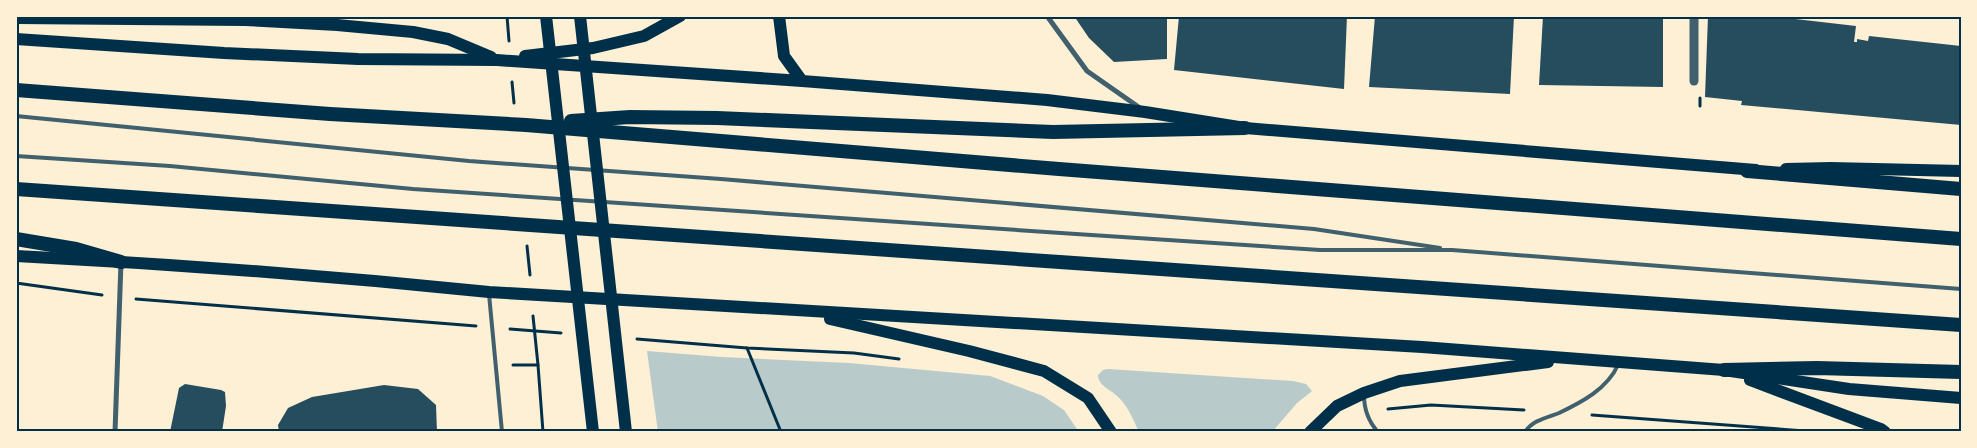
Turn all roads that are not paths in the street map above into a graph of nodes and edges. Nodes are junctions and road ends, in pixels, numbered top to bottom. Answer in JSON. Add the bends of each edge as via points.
{"nodes":[{"id":1,"x":315,"y":16,"type":"edge"},
{"id":2,"x":546,"y":16,"type":"edge"},
{"id":3,"x":580,"y":16,"type":"edge"},
{"id":4,"x":680,"y":16,"type":"edge"},
{"id":5,"x":779,"y":16,"type":"edge"},
{"id":6,"x":1048,"y":16,"type":"edge"},
{"id":7,"x":1694,"y":16,"type":"edge"},
{"id":8,"x":17,"y":17,"type":"edge"},
{"id":9,"x":337,"y":26,"type":"junction"},
{"id":10,"x":16,"y":39,"type":"edge"},
{"id":11,"x":497,"y":60,"type":"junction"},
{"id":12,"x":802,"y":81,"type":"junction"},
{"id":13,"x":1694,"y":81,"type":"dead end"},
{"id":14,"x":16,"y":90,"type":"edge"},
{"id":15,"x":1145,"y":112,"type":"junction"},
{"id":16,"x":16,"y":116,"type":"edge"},
{"id":17,"x":526,"y":124,"type":"junction"},
{"id":18,"x":1245,"y":128,"type":"junction"},
{"id":19,"x":16,"y":156,"type":"edge"},
{"id":20,"x":1747,"y":171,"type":"junction"},
{"id":21,"x":1961,"y":171,"type":"edge"},
{"id":22,"x":16,"y":189,"type":"edge"},
{"id":23,"x":1961,"y":189,"type":"edge"},
{"id":24,"x":16,"y":239,"type":"edge"},
{"id":25,"x":1961,"y":239,"type":"edge"},
{"id":26,"x":1452,"y":250,"type":"junction"},
{"id":27,"x":16,"y":256,"type":"edge"},
{"id":28,"x":121,"y":262,"type":"junction"},
{"id":29,"x":1961,"y":289,"type":"edge"},
{"id":30,"x":489,"y":292,"type":"junction"},
{"id":31,"x":794,"y":311,"type":"junction"},
{"id":32,"x":1961,"y":326,"type":"edge"},
{"id":33,"x":1575,"y":358,"type":"junction"},
{"id":34,"x":1620,"y":362,"type":"junction"},
{"id":35,"x":1724,"y":370,"type":"junction"},
{"id":36,"x":1961,"y":372,"type":"edge"},
{"id":37,"x":1364,"y":392,"type":"junction"},
{"id":38,"x":1961,"y":398,"type":"edge"},
{"id":39,"x":592,"y":426,"type":"edge"},
{"id":40,"x":115,"y":432,"type":"edge"},
{"id":41,"x":502,"y":432,"type":"edge"},
{"id":42,"x":626,"y":432,"type":"edge"},
{"id":43,"x":1111,"y":432,"type":"edge"},
{"id":44,"x":1310,"y":432,"type":"edge"},
{"id":45,"x":1378,"y":432,"type":"edge"},
{"id":46,"x":1525,"y":432,"type":"edge"},
{"id":47,"x":1885,"y":432,"type":"edge"}],
"edges":[{"from":1,"to":9,"type":"main road"},
{"from":2,"to":39,"type":"main road"},
{"from":3,"to":42,"type":"main road"},
{"from":4,"to":11,"type":"main road","via":[[644,36],[593,48]]},
{"from":5,"to":12,"type":"main road","via":[[784,56]]},
{"from":6,"to":15,"type":"street","via":[[1087,71]]},
{"from":7,"to":13,"type":"street"},
{"from":8,"to":9,"type":"main road","via":[[236,20]]},
{"from":9,"to":11,"type":"main road","via":[[413,32],[448,39]]},
{"from":10,"to":11,"type":"main road","via":[[224,53]]},
{"from":11,"to":12,"type":"main road"},
{"from":12,"to":15,"type":"main road","via":[[1047,100]]},
{"from":14,"to":17,"type":"highway","via":[[330,114]]},
{"from":15,"to":18,"type":"main road"},
{"from":16,"to":26,"type":"lane","via":[[469,161],[1314,229]]},
{"from":17,"to":18,"type":"highway","via":[[630,117],[1053,132]]},
{"from":17,"to":25,"type":"highway"},
{"from":18,"to":20,"type":"main road"},
{"from":19,"to":26,"type":"lane","via":[[423,189],[1300,249]]},
{"from":20,"to":21,"type":"main road","via":[[1831,168]]},
{"from":20,"to":23,"type":"highway"},
{"from":22,"to":32,"type":"highway"},
{"from":24,"to":28,"type":"highway","via":[[76,249]]},
{"from":26,"to":29,"type":"lane"},
{"from":27,"to":28,"type":"main road"},
{"from":28,"to":30,"type":"main road"},
{"from":28,"to":40,"type":"street"},
{"from":30,"to":31,"type":"main road"},
{"from":30,"to":41,"type":"lane"},
{"from":31,"to":33,"type":"main road"},
{"from":31,"to":43,"type":"main road","via":[[1044,371],[1088,398]]},
{"from":33,"to":34,"type":"main road"},
{"from":33,"to":37,"type":"main road","via":[[1400,382]]},
{"from":34,"to":35,"type":"main road"},
{"from":34,"to":46,"type":"lane","via":[[1613,376],[1599,391],[1530,425]]},
{"from":35,"to":36,"type":"highway","via":[[1817,368]]},
{"from":35,"to":38,"type":"main road","via":[[1848,389]]},
{"from":35,"to":47,"type":"main road"},
{"from":37,"to":44,"type":"main road","via":[[1337,406]]},
{"from":37,"to":45,"type":"lane","via":[[1364,408]]}]}
